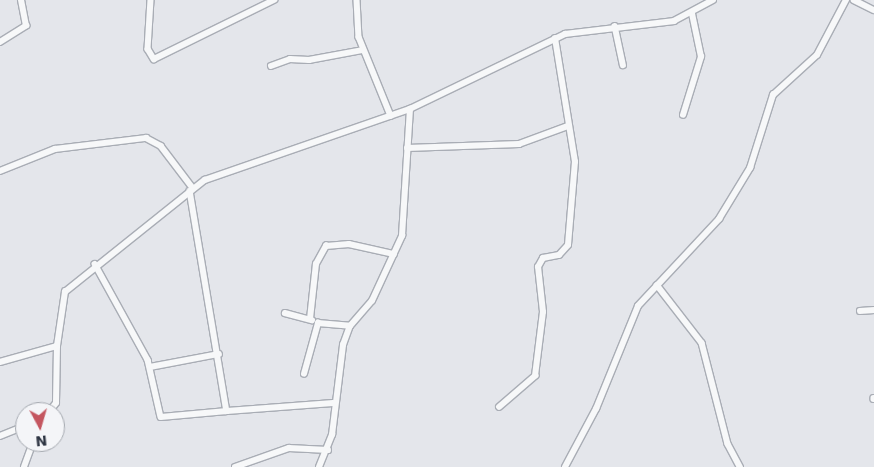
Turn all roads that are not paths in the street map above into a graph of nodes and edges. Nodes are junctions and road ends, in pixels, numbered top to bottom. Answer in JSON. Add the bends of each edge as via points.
{"nodes":[{"id":1,"x":21,"y":0,"type":"edge"},
{"id":2,"x":151,"y":0,"type":"edge"},
{"id":3,"x":274,"y":0,"type":"edge"},
{"id":4,"x":357,"y":0,"type":"edge"},
{"id":5,"x":713,"y":0,"type":"edge"},
{"id":6,"x":846,"y":0,"type":"edge"},
{"id":7,"x":855,"y":0,"type":"edge"},
{"id":8,"x":862,"y":4,"type":"junction"},
{"id":9,"x":874,"y":5,"type":"edge"},
{"id":10,"x":874,"y":10,"type":"edge"},
{"id":11,"x":692,"y":14,"type":"junction"},
{"id":12,"x":615,"y":26,"type":"junction"},
{"id":13,"x":555,"y":38,"type":"junction"},
{"id":14,"x":0,"y":42,"type":"edge"},
{"id":15,"x":363,"y":50,"type":"junction"},
{"id":16,"x":623,"y":65,"type":"dead end"},
{"id":17,"x":271,"y":66,"type":"dead end"},
{"id":18,"x":410,"y":109,"type":"junction"},
{"id":19,"x":683,"y":115,"type":"dead end"},
{"id":20,"x":391,"y":116,"type":"junction"},
{"id":21,"x":568,"y":126,"type":"junction"},
{"id":22,"x":407,"y":148,"type":"junction"},
{"id":23,"x":0,"y":171,"type":"edge"},
{"id":24,"x":192,"y":189,"type":"junction"},
{"id":25,"x":394,"y":254,"type":"junction"},
{"id":26,"x":95,"y":264,"type":"junction"},
{"id":27,"x":657,"y":285,"type":"junction"},
{"id":28,"x":874,"y":310,"type":"edge"},
{"id":29,"x":860,"y":311,"type":"dead end"},
{"id":30,"x":285,"y":313,"type":"dead end"},
{"id":31,"x":310,"y":319,"type":"junction"},
{"id":32,"x":318,"y":323,"type":"junction"},
{"id":33,"x":350,"y":326,"type":"junction"},
{"id":34,"x":57,"y":346,"type":"junction"},
{"id":35,"x":219,"y":354,"type":"junction"},
{"id":36,"x":0,"y":362,"type":"edge"},
{"id":37,"x":150,"y":367,"type":"junction"},
{"id":38,"x":304,"y":374,"type":"dead end"},
{"id":39,"x":56,"y":402,"type":"edge"},
{"id":40,"x":333,"y":403,"type":"junction"},
{"id":41,"x":499,"y":408,"type":"dead end"},
{"id":42,"x":227,"y":410,"type":"junction"},
{"id":43,"x":15,"y":430,"type":"edge"},
{"id":44,"x":0,"y":436,"type":"edge"},
{"id":45,"x":328,"y":450,"type":"junction"},
{"id":46,"x":29,"y":452,"type":"edge"},
{"id":47,"x":24,"y":467,"type":"edge"},
{"id":48,"x":235,"y":467,"type":"edge"},
{"id":49,"x":319,"y":467,"type":"edge"},
{"id":50,"x":565,"y":467,"type":"edge"},
{"id":51,"x":740,"y":467,"type":"edge"}],
"edges":[{"from":1,"to":14,"type":"street","via":[[26,26]]},
{"from":2,"to":3,"type":"street","via":[[148,49],[154,59]]},
{"from":4,"to":15,"type":"street"},
{"from":5,"to":11,"type":"street"},
{"from":6,"to":27,"type":"street","via":[[817,55],[773,95],[750,168],[723,212]]},
{"from":7,"to":8,"type":"street"},
{"from":8,"to":9,"type":"street"},
{"from":8,"to":10,"type":"street"},
{"from":11,"to":12,"type":"street","via":[[660,23]]},
{"from":11,"to":19,"type":"street","via":[[701,57]]},
{"from":12,"to":13,"type":"street","via":[[584,29]]},
{"from":12,"to":16,"type":"street"},
{"from":13,"to":18,"type":"street"},
{"from":13,"to":21,"type":"street"},
{"from":15,"to":17,"type":"street","via":[[309,60],[290,58]]},
{"from":15,"to":20,"type":"street"},
{"from":18,"to":20,"type":"street"},
{"from":18,"to":22,"type":"street"},
{"from":20,"to":24,"type":"street","via":[[213,177]]},
{"from":21,"to":22,"type":"street","via":[[519,144]]},
{"from":21,"to":41,"type":"street","via":[[575,162],[567,248],[543,258],[538,267],[543,312],[535,376]]},
{"from":22,"to":25,"type":"street","via":[[404,227]]},
{"from":23,"to":24,"type":"street","via":[[55,149],[146,138],[161,146]]},
{"from":24,"to":26,"type":"street"},
{"from":24,"to":35,"type":"street"},
{"from":25,"to":31,"type":"street","via":[[349,244],[326,246],[316,264]]},
{"from":25,"to":33,"type":"street","via":[[372,301]]},
{"from":26,"to":34,"type":"street","via":[[66,292]]},
{"from":26,"to":37,"type":"street"},
{"from":27,"to":50,"type":"street","via":[[634,314],[596,409]]},
{"from":27,"to":51,"type":"street","via":[[702,343],[728,444]]},
{"from":28,"to":29,"type":"street"},
{"from":30,"to":31,"type":"street"},
{"from":31,"to":32,"type":"street"},
{"from":32,"to":33,"type":"street"},
{"from":32,"to":38,"type":"street"},
{"from":33,"to":40,"type":"street","via":[[339,359]]},
{"from":34,"to":36,"type":"street"},
{"from":34,"to":39,"type":"street"},
{"from":35,"to":37,"type":"street"},
{"from":35,"to":42,"type":"street"},
{"from":37,"to":42,"type":"street","via":[[165,420]]},
{"from":40,"to":42,"type":"street"},
{"from":40,"to":45,"type":"street"},
{"from":43,"to":44,"type":"street"},
{"from":45,"to":48,"type":"street","via":[[289,448]]},
{"from":45,"to":49,"type":"street"},
{"from":46,"to":47,"type":"street"}]}
